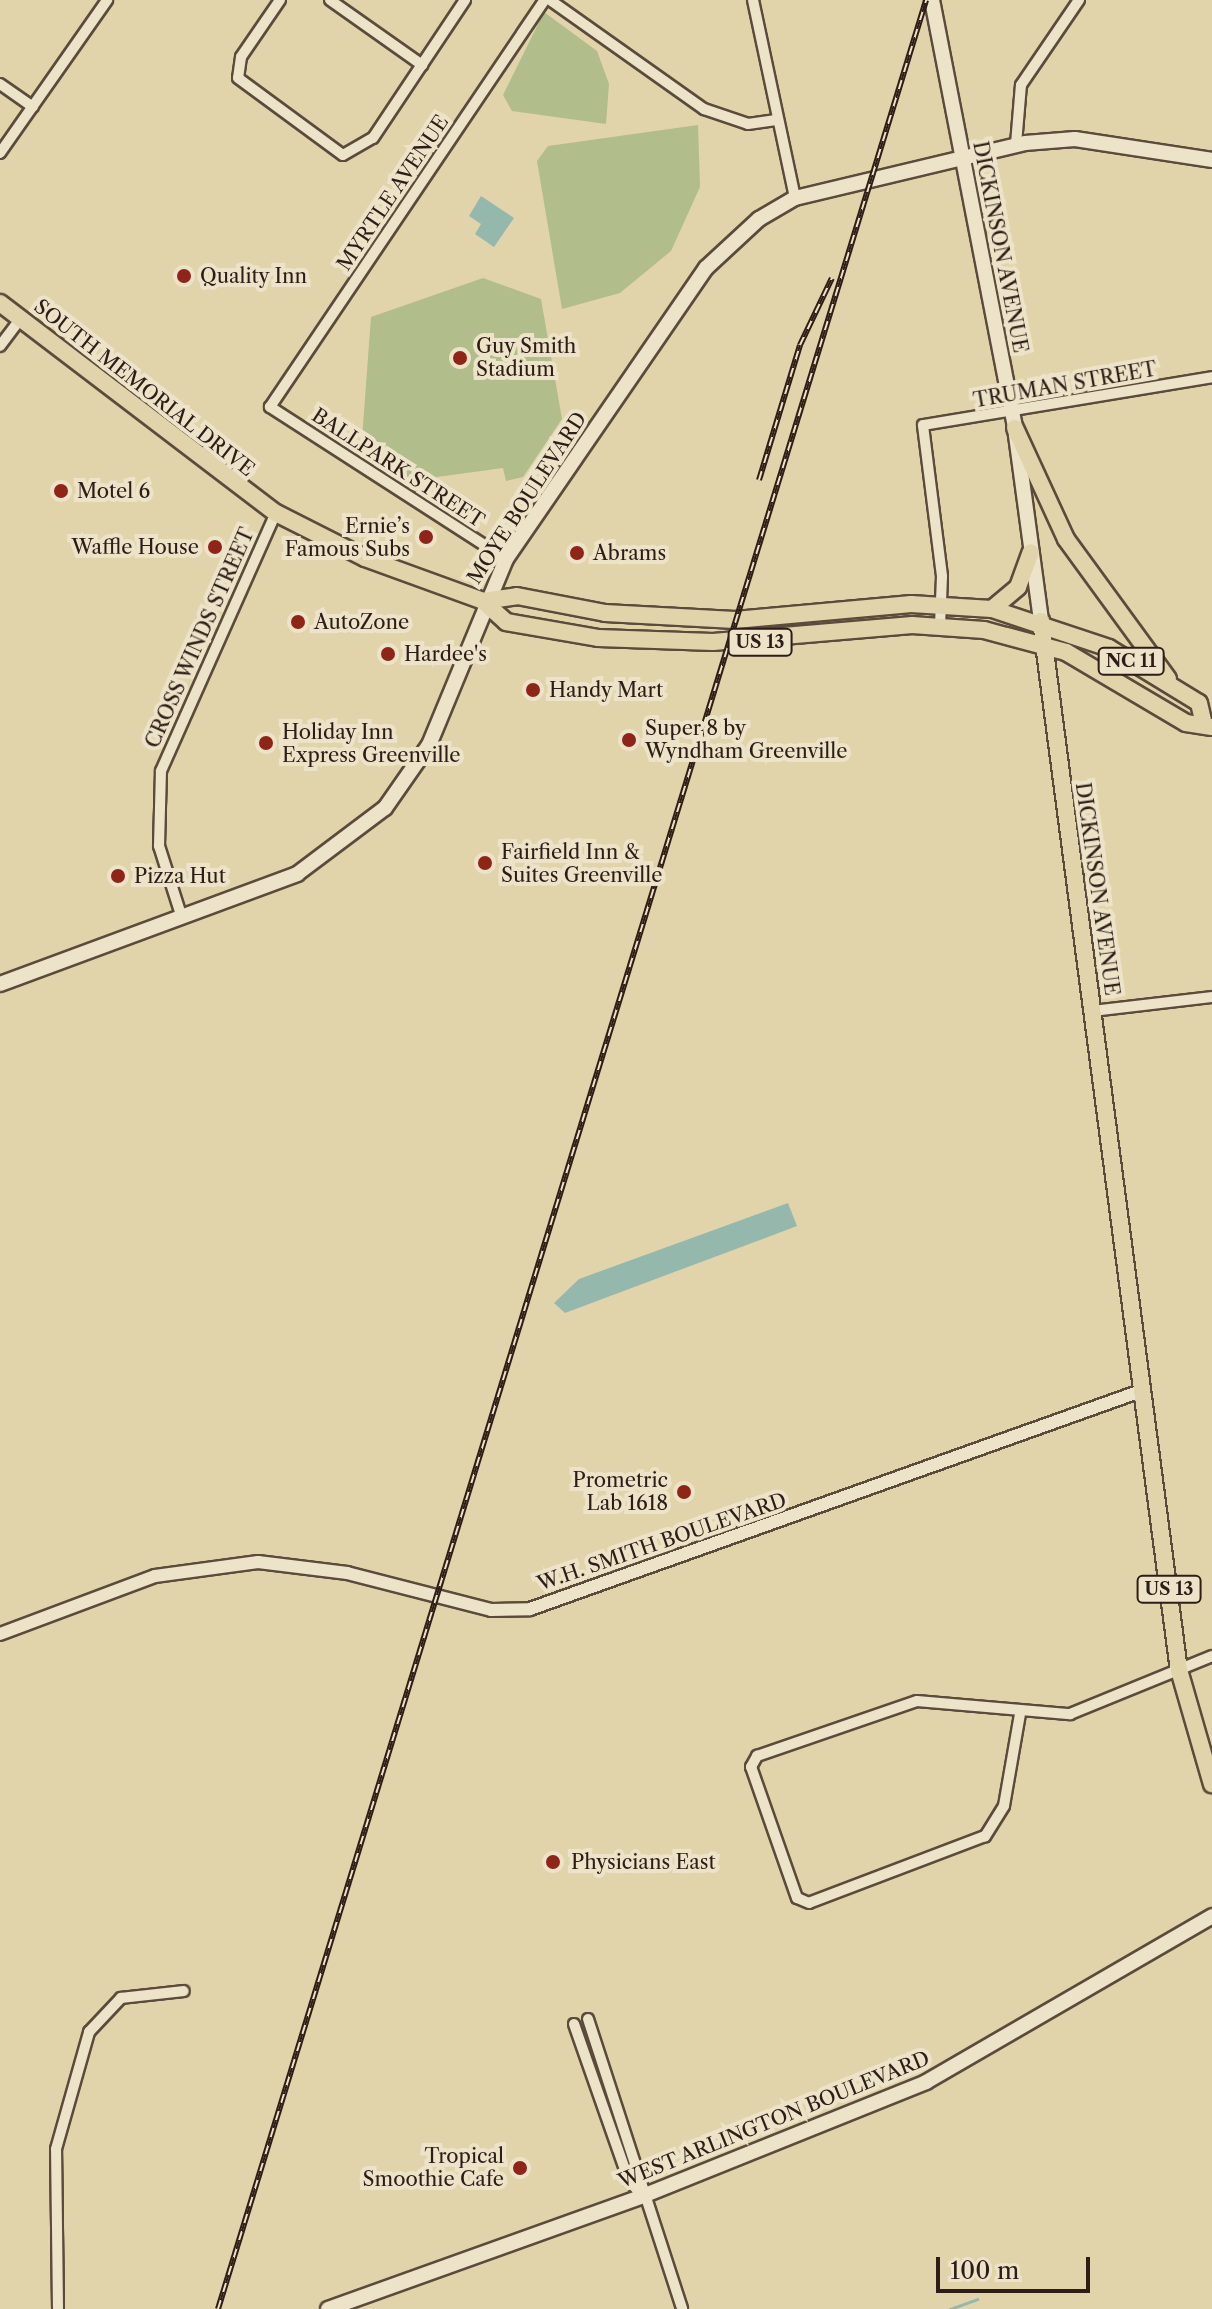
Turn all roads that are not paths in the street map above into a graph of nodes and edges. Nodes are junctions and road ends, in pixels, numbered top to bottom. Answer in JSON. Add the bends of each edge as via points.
{"nodes":[{"id":1,"x":280,"y":0,"type":"edge"},
{"id":2,"x":330,"y":0,"type":"edge"},
{"id":3,"x":465,"y":0,"type":"edge"},
{"id":4,"x":547,"y":0,"type":"edge"},
{"id":5,"x":753,"y":0,"type":"edge"},
{"id":6,"x":932,"y":0,"type":"edge"},
{"id":7,"x":1079,"y":0,"type":"edge"},
{"id":8,"x":103,"y":1,"type":"edge"},
{"id":9,"x":422,"y":65,"type":"junction"},
{"id":10,"x":0,"y":84,"type":"edge"},
{"id":11,"x":33,"y":107,"type":"junction"},
{"id":12,"x":778,"y":120,"type":"junction"},
{"id":13,"x":1016,"y":144,"type":"junction"},
{"id":14,"x":0,"y":153,"type":"edge"},
{"id":15,"x":962,"y":156,"type":"junction"},
{"id":16,"x":1212,"y":160,"type":"edge"},
{"id":17,"x":795,"y":198,"type":"junction"},
{"id":18,"x":0,"y":303,"type":"edge"},
{"id":19,"x":20,"y":319,"type":"junction"},
{"id":20,"x":0,"y":346,"type":"edge"},
{"id":21,"x":1212,"y":377,"type":"edge"},
{"id":22,"x":270,"y":407,"type":"joint"},
{"id":23,"x":1013,"y":422,"type":"junction"},
{"id":24,"x":276,"y":513,"type":"junction"},
{"id":25,"x":1031,"y":552,"type":"junction"},
{"id":26,"x":506,"y":559,"type":"junction"},
{"id":27,"x":483,"y":601,"type":"junction"},
{"id":28,"x":940,"y":604,"type":"junction"},
{"id":29,"x":992,"y":609,"type":"junction"},
{"id":30,"x":1041,"y":621,"type":"junction"},
{"id":31,"x":940,"y":626,"type":"junction"},
{"id":32,"x":1044,"y":644,"type":"junction"},
{"id":33,"x":1174,"y":687,"type":"junction"},
{"id":34,"x":1208,"y":721,"type":"edge"},
{"id":35,"x":182,"y":918,"type":"junction"},
{"id":36,"x":0,"y":984,"type":"edge"},
{"id":37,"x":1212,"y":997,"type":"edge"},
{"id":38,"x":1093,"y":1011,"type":"junction"},
{"id":39,"x":1141,"y":1391,"type":"junction"},
{"id":40,"x":0,"y":1634,"type":"edge"},
{"id":41,"x":1212,"y":1656,"type":"edge"},
{"id":42,"x":1179,"y":1670,"type":"junction"},
{"id":43,"x":1020,"y":1714,"type":"junction"},
{"id":44,"x":1212,"y":1784,"type":"edge"},
{"id":45,"x":1212,"y":1916,"type":"edge"},
{"id":46,"x":184,"y":1991,"type":"dead end"},
{"id":47,"x":588,"y":2019,"type":"dead end"},
{"id":48,"x":574,"y":2024,"type":"dead end"},
{"id":49,"x":643,"y":2196,"type":"junction"},
{"id":50,"x":58,"y":2309,"type":"edge"},
{"id":51,"x":328,"y":2309,"type":"edge"},
{"id":52,"x":682,"y":2309,"type":"edge"}],
"edges":[{"from":1,"to":9,"type":"street","via":[[241,57],[238,78],[343,155],[373,138]]},
{"from":2,"to":9,"type":"street"},
{"from":3,"to":9,"type":"street"},
{"from":4,"to":12,"type":"street","via":[[704,109],[748,124]]},
{"from":4,"to":22,"type":"street","name":"MYRTLE AVENUE"},
{"from":5,"to":12,"type":"street"},
{"from":6,"to":15,"type":"main road","name":"DICKINSON AVENUE"},
{"from":7,"to":13,"type":"street","via":[[1021,85]]},
{"from":8,"to":11,"type":"street"},
{"from":10,"to":11,"type":"street"},
{"from":11,"to":14,"type":"street"},
{"from":12,"to":17,"type":"street"},
{"from":13,"to":15,"type":"main road","name":"MOYE BOULEVARD"},
{"from":13,"to":16,"type":"main road","name":"MOYE BOULEVARD","via":[[1075,139]]},
{"from":15,"to":17,"type":"main road","name":"MOYE BOULEVARD"},
{"from":15,"to":23,"type":"main road","name":"DICKINSON AVENUE"},
{"from":17,"to":26,"type":"main road","name":"MOYE BOULEVARD","via":[[759,219],[706,268]]},
{"from":18,"to":19,"type":"main road","name":"SOUTH MEMORIAL DRIVE","number":"US 13"},
{"from":19,"to":20,"type":"street"},
{"from":19,"to":24,"type":"main road","name":"SOUTH MEMORIAL DRIVE","number":"US 13"},
{"from":21,"to":23,"type":"street","name":"TRUMAN STREET"},
{"from":22,"to":26,"type":"street","name":"BALLPARK STREET"},
{"from":23,"to":25,"type":"main road","name":"DICKINSON AVENUE"},
{"from":23,"to":28,"type":"street","name":"TRUMAN STREET","via":[[923,425]]},
{"from":23,"to":33,"type":"main road","via":[[1066,539]]},
{"from":24,"to":27,"type":"main road","name":"SOUTH MEMORIAL DRIVE","number":"US 13","via":[[365,558]]},
{"from":24,"to":35,"type":"street","name":"CROSS WINDS STREET","via":[[161,771],[159,846]]},
{"from":25,"to":29,"type":"main road","via":[[1018,587]]},
{"from":25,"to":30,"type":"main road","name":"DICKINSON AVENUE"},
{"from":26,"to":27,"type":"main road","name":"MOYE BOULEVARD"},
{"from":27,"to":28,"type":"main road","name":"SOUTH MEMORIAL DRIVE","number":"US 13","via":[[517,596],[605,613],[735,620]]},
{"from":27,"to":31,"type":"main road","name":"SOUTH MEMORIAL DRIVE","number":"US 13","via":[[506,622],[629,640],[762,642]]},
{"from":27,"to":35,"type":"main road","name":"MOYE BOULEVARD","via":[[433,736],[385,808],[308,867]]},
{"from":28,"to":29,"type":"main road","name":"SOUTH MEMORIAL DRIVE","number":"US 13"},
{"from":28,"to":31,"type":"street"},
{"from":29,"to":30,"type":"main road","name":"SOUTH MEMORIAL DRIVE","number":"US 13"},
{"from":30,"to":32,"type":"main road","name":"DICKINSON AVENUE","number":"US 13"},
{"from":30,"to":33,"type":"main road","name":"SOUTH MEMORIAL DRIVE","number":"NC 11","via":[[1109,648]]},
{"from":31,"to":32,"type":"main road","name":"SOUTH MEMORIAL DRIVE","number":"US 13"},
{"from":32,"to":34,"type":"main road","name":"SOUTH MEMORIAL DRIVE","number":"NC 11","via":[[1106,671],[1186,723]]},
{"from":32,"to":38,"type":"main road","name":"DICKINSON AVENUE","number":"US 13"},
{"from":33,"to":34,"type":"main road","name":"SOUTH MEMORIAL DRIVE","number":"NC 11","via":[[1203,708]]},
{"from":35,"to":36,"type":"main road","name":"MOYE BOULEVARD"},
{"from":37,"to":38,"type":"street"},
{"from":38,"to":39,"type":"main road","name":"DICKINSON AVENUE","number":"US 13"},
{"from":39,"to":40,"type":"street","name":"W.H. SMITH BOULEVARD","via":[[530,1609],[491,1610],[347,1573],[258,1562],[155,1576]]},
{"from":39,"to":42,"type":"main road","name":"DICKINSON AVENUE","number":"US 13"},
{"from":41,"to":42,"type":"street"},
{"from":42,"to":43,"type":"street","via":[[1070,1714]]},
{"from":42,"to":44,"type":"main road","name":"DICKINSON AVENUE","number":"US 13"},
{"from":43,"to":43,"type":"street","via":[[1004,1806],[985,1836],[801,1902],[752,1760],[917,1701]]},
{"from":45,"to":49,"type":"main road","name":"WEST ARLINGTON BOULEVARD","via":[[926,2082]]},
{"from":46,"to":50,"type":"street","via":[[121,1998],[89,2032],[56,2149]]},
{"from":47,"to":49,"type":"street","via":[[642,2174]]},
{"from":48,"to":49,"type":"street","via":[[629,2181]]},
{"from":49,"to":51,"type":"main road","name":"WEST ARLINGTON BOULEVARD"},
{"from":49,"to":52,"type":"street"}]}
